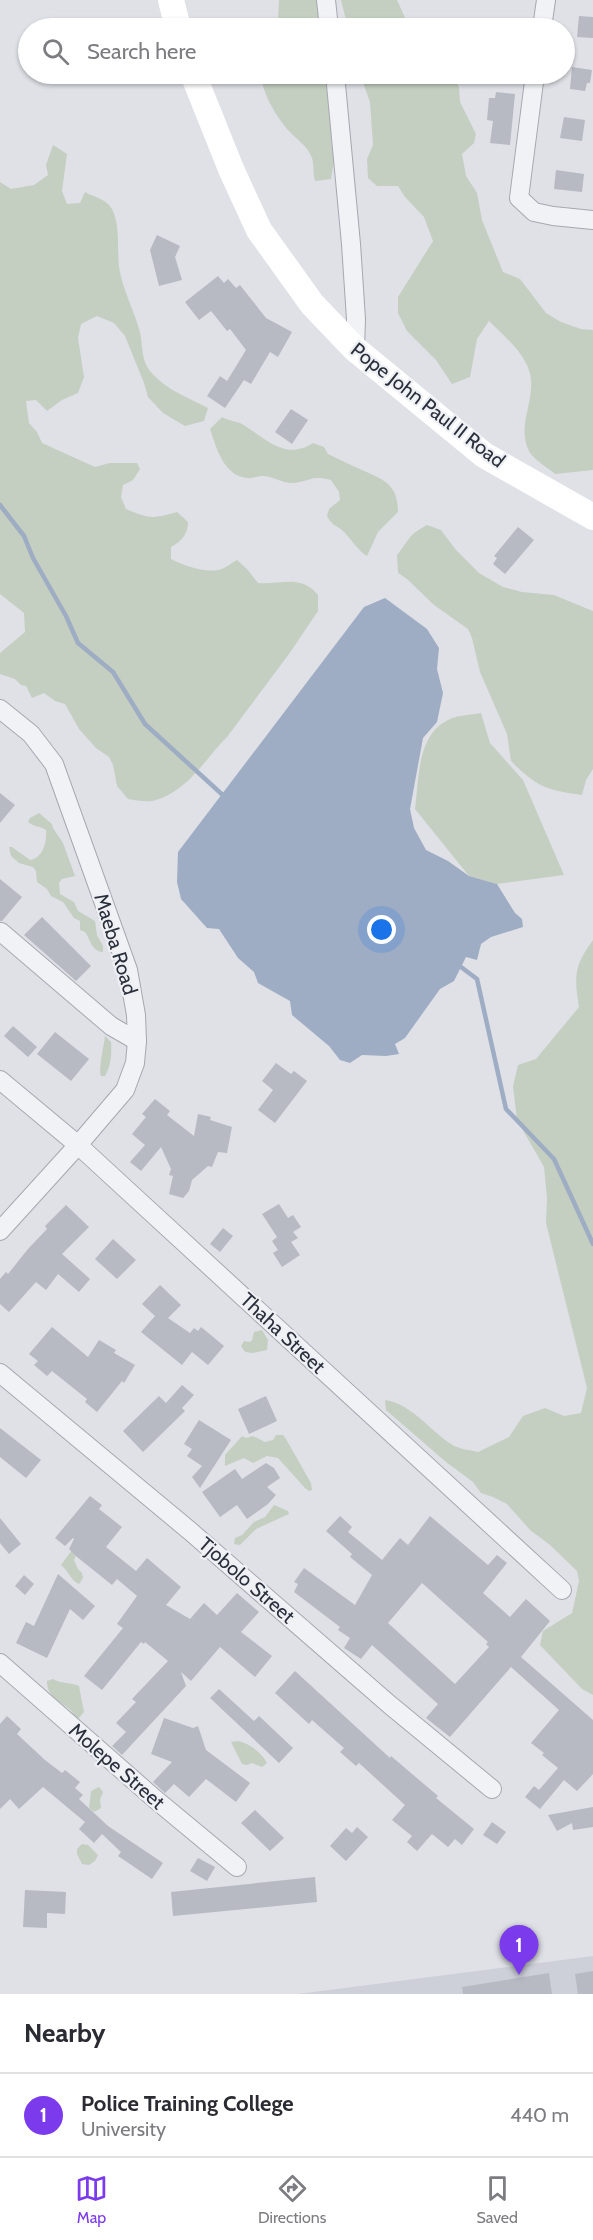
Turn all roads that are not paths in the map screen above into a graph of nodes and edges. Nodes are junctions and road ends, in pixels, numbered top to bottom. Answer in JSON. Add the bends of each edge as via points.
{"nodes":[{"id":1,"x":171,"y":0,"type":"edge"},
{"id":2,"x":326,"y":0,"type":"edge"},
{"id":3,"x":546,"y":0,"type":"edge"},
{"id":4,"x":176,"y":18,"type":"edge"},
{"id":5,"x":328,"y":18,"type":"edge"},
{"id":6,"x":543,"y":18,"type":"edge"},
{"id":7,"x":197,"y":84,"type":"edge"},
{"id":8,"x":336,"y":84,"type":"edge"},
{"id":9,"x":534,"y":84,"type":"edge"},
{"id":10,"x":593,"y":220,"type":"edge"},
{"id":11,"x":355,"y":349,"type":"junction"},
{"id":12,"x":593,"y":517,"type":"edge"},
{"id":13,"x":0,"y":709,"type":"edge"},
{"id":14,"x":1,"y":932,"type":"edge"},
{"id":15,"x":137,"y":1041,"type":"junction"},
{"id":16,"x":0,"y":1080,"type":"edge"},
{"id":17,"x":78,"y":1145,"type":"junction"},
{"id":18,"x":0,"y":1231,"type":"edge"},
{"id":19,"x":0,"y":1373,"type":"edge"},
{"id":20,"x":562,"y":1590,"type":"dead end"},
{"id":21,"x":0,"y":1663,"type":"edge"},
{"id":22,"x":492,"y":1789,"type":"dead end"},
{"id":23,"x":237,"y":1867,"type":"dead end"}],
"edges":[{"from":1,"to":4,"type":"main road"},
{"from":2,"to":5,"type":"street"},
{"from":3,"to":6,"type":"street"},
{"from":7,"to":11,"type":"main road","name":"Pope John Paul II Road","via":[[259,230],[312,304]]},
{"from":8,"to":11,"type":"street","via":[[351,244]]},
{"from":9,"to":10,"type":"street","via":[[519,198],[534,212]]},
{"from":11,"to":12,"type":"main road","name":"Pope John Paul II Road","via":[[484,455]]},
{"from":13,"to":15,"type":"street","name":"Maeba Road","via":[[31,734],[54,764],[128,970]]},
{"from":14,"to":15,"type":"street","via":[[111,1026]]},
{"from":15,"to":17,"type":"street","name":"Maeba Road","via":[[135,1063],[125,1090]]},
{"from":16,"to":17,"type":"street","name":"Thaha Street"},
{"from":17,"to":18,"type":"street","name":"Maeba Road"},
{"from":17,"to":20,"type":"street","name":"Thaha Street"},
{"from":19,"to":22,"type":"street","name":"Tjobolo Street"},
{"from":21,"to":23,"type":"street","name":"Molepe Street"}]}
